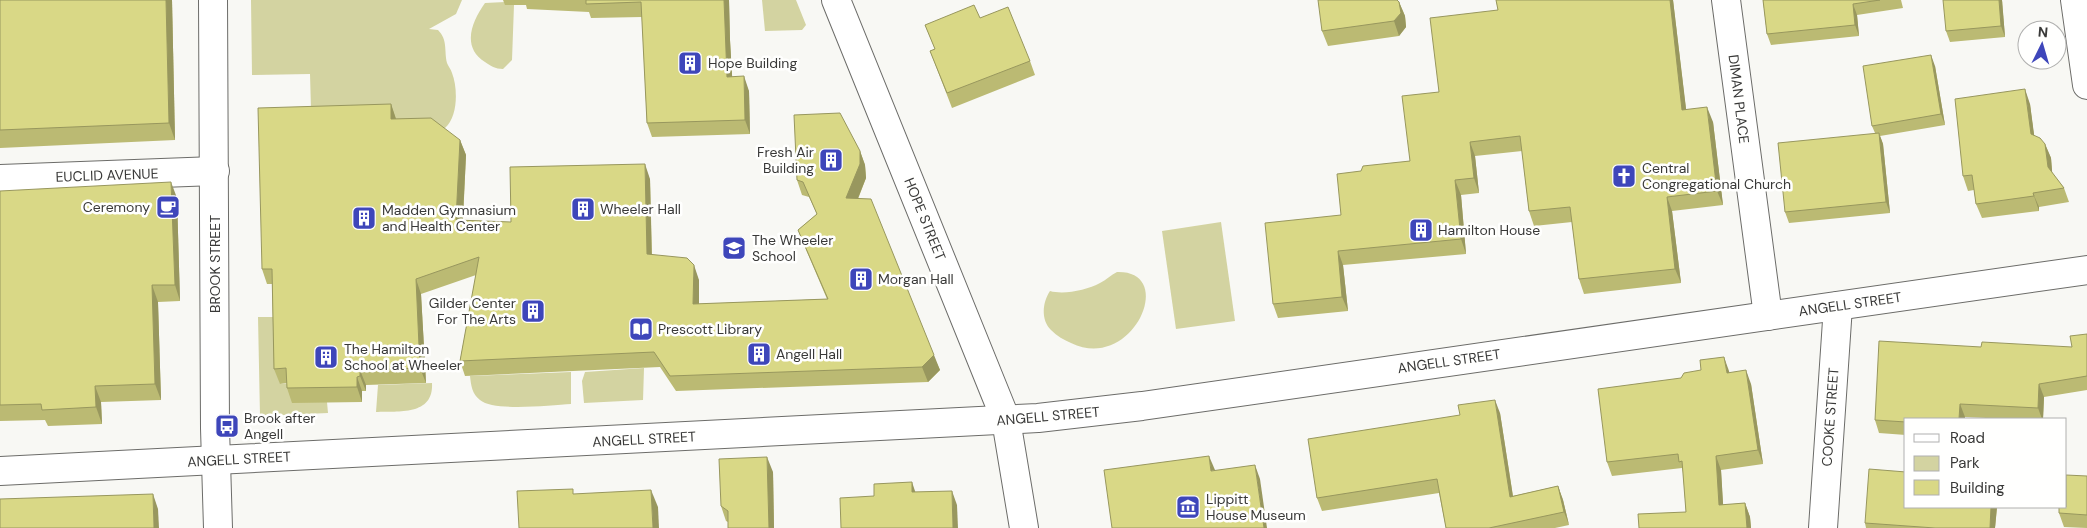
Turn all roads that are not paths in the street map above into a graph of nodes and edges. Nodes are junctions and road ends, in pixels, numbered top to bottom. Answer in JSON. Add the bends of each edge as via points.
{"nodes":[{"id":1,"x":213,"y":0,"type":"edge"},
{"id":2,"x":836,"y":0,"type":"edge"},
{"id":3,"x":1726,"y":0,"type":"edge"},
{"id":4,"x":2075,"y":0,"type":"edge"},
{"id":5,"x":2087,"y":85,"type":"edge"},
{"id":6,"x":215,"y":172,"type":"junction"},
{"id":7,"x":0,"y":179,"type":"edge"},
{"id":8,"x":2087,"y":270,"type":"edge"},
{"id":9,"x":1838,"y":306,"type":"junction"},
{"id":10,"x":1768,"y":316,"type":"junction"},
{"id":11,"x":1006,"y":420,"type":"junction"},
{"id":12,"x":216,"y":460,"type":"junction"},
{"id":13,"x":0,"y":471,"type":"edge"},
{"id":14,"x":218,"y":528,"type":"edge"},
{"id":15,"x":1024,"y":528,"type":"edge"},
{"id":16,"x":1823,"y":528,"type":"edge"}],
"edges":[{"from":1,"to":6,"type":"main road","name":"BROOK STREET"},
{"from":2,"to":11,"type":"main road","name":"HOPE STREET"},
{"from":3,"to":10,"type":"main road","name":"DIMAN PLACE"},
{"from":4,"to":5,"type":"main road"},
{"from":6,"to":7,"type":"main road","name":"EUCLID AVENUE"},
{"from":6,"to":12,"type":"main road","name":"BROOK STREET"},
{"from":8,"to":9,"type":"main road","name":"ANGELL STREET"},
{"from":9,"to":10,"type":"main road","name":"ANGELL STREET"},
{"from":9,"to":16,"type":"main road","name":"COOKE STREET"},
{"from":10,"to":11,"type":"main road","name":"ANGELL STREET","via":[[1142,406]]},
{"from":11,"to":12,"type":"main road","name":"ANGELL STREET"},
{"from":11,"to":15,"type":"main road","name":"HOPE STREET"},
{"from":12,"to":13,"type":"main road","name":"ANGELL STREET"},
{"from":12,"to":14,"type":"main road","name":"BROOK STREET"}]}
